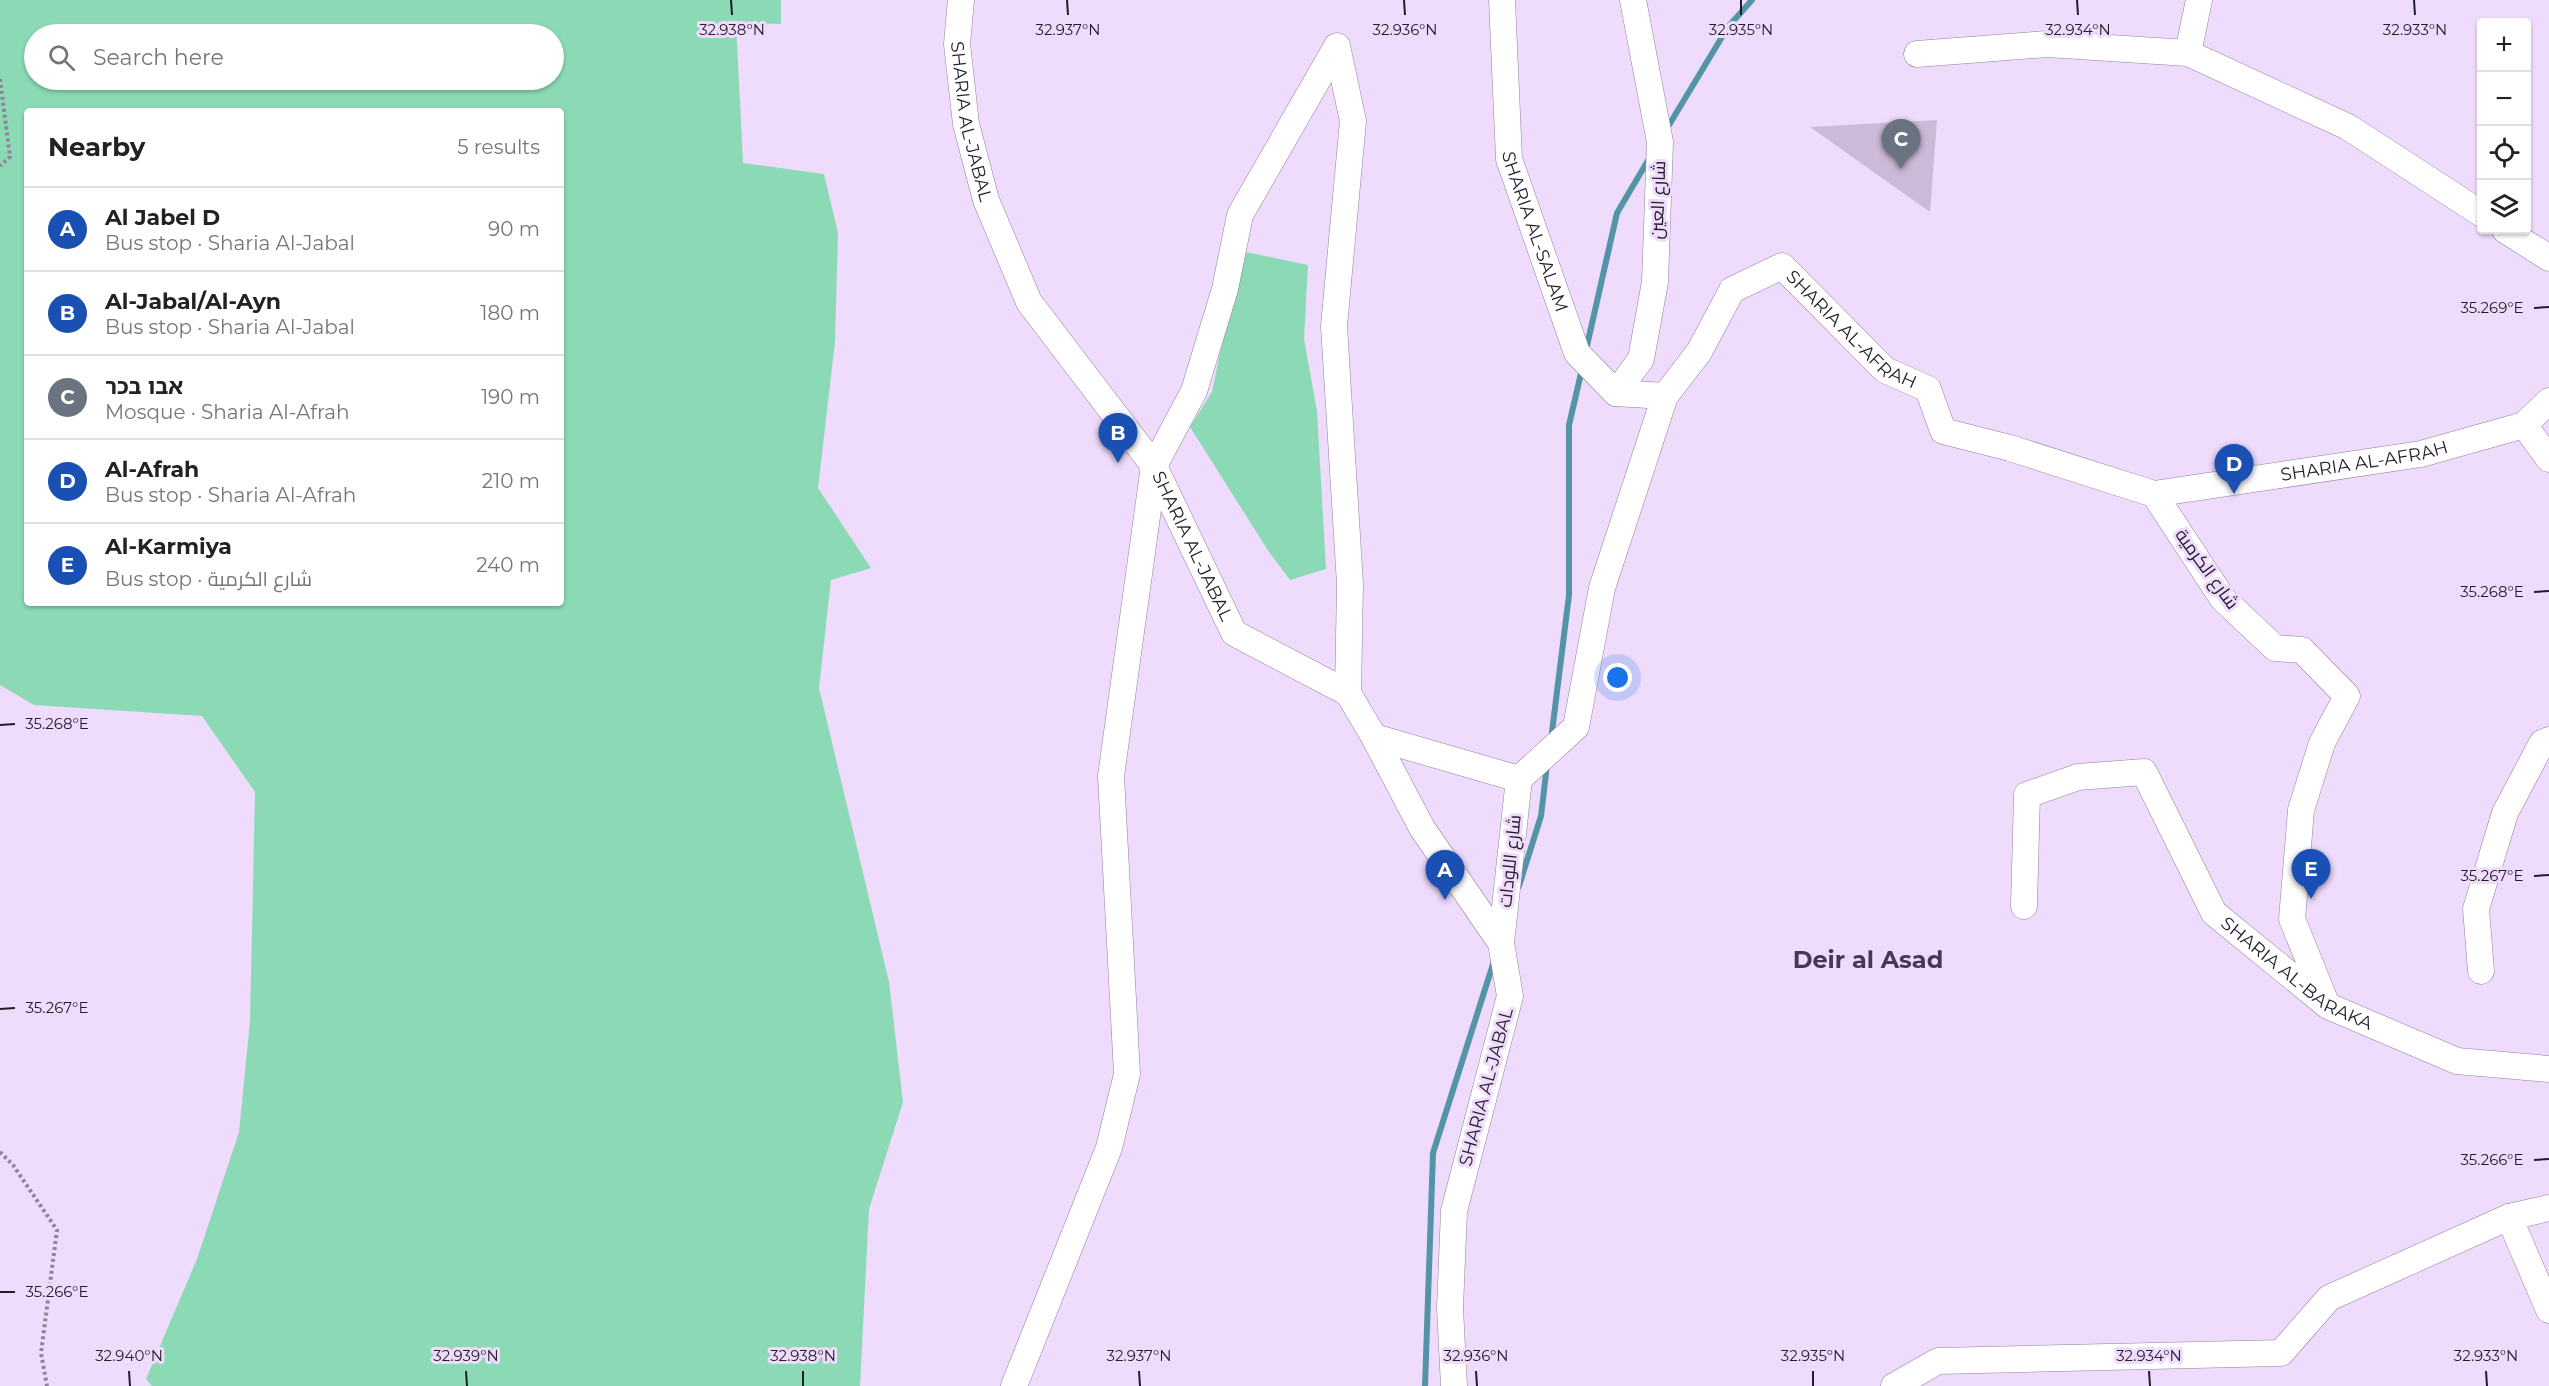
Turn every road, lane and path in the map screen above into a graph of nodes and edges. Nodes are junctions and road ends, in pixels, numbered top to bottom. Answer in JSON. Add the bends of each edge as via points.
{"nodes":[{"id":1,"x":961,"y":0,"type":"edge"},
{"id":2,"x":1502,"y":0,"type":"edge"},
{"id":3,"x":1633,"y":0,"type":"edge"},
{"id":4,"x":2199,"y":0,"type":"edge"},
{"id":5,"x":2188,"y":53,"type":"junction"},
{"id":6,"x":1917,"y":54,"type":"dead end"},
{"id":7,"x":0,"y":79,"type":"edge"},
{"id":8,"x":0,"y":166,"type":"edge"},
{"id":9,"x":2477,"y":211,"type":"edge"},
{"id":10,"x":2511,"y":234,"type":"edge"},
{"id":11,"x":2549,"y":258,"type":"edge"},
{"id":12,"x":1616,"y":393,"type":"junction"},
{"id":13,"x":1665,"y":396,"type":"junction"},
{"id":14,"x":2549,"y":401,"type":"edge"},
{"id":15,"x":2524,"y":425,"type":"junction"},
{"id":16,"x":2549,"y":459,"type":"edge"},
{"id":17,"x":1154,"y":466,"type":"junction"},
{"id":18,"x":2154,"y":494,"type":"junction"},
{"id":19,"x":1347,"y":693,"type":"junction"},
{"id":20,"x":1374,"y":737,"type":"junction"},
{"id":21,"x":2549,"y":740,"type":"edge"},
{"id":22,"x":1519,"y":779,"type":"junction"},
{"id":23,"x":2024,"y":906,"type":"dead end"},
{"id":24,"x":1501,"y":943,"type":"junction"},
{"id":25,"x":2481,"y":971,"type":"dead end"},
{"id":26,"x":2328,"y":1006,"type":"junction"},
{"id":27,"x":2549,"y":1069,"type":"edge"},
{"id":28,"x":0,"y":1152,"type":"edge"},
{"id":29,"x":2549,"y":1208,"type":"edge"},
{"id":30,"x":2509,"y":1217,"type":"junction"},
{"id":31,"x":2549,"y":1310,"type":"edge"},
{"id":32,"x":1940,"y":1374,"type":"edge"},
{"id":33,"x":47,"y":1386,"type":"edge"},
{"id":34,"x":1014,"y":1386,"type":"edge"},
{"id":35,"x":1454,"y":1386,"type":"edge"},
{"id":36,"x":1894,"y":1386,"type":"edge"}],
"edges":[{"from":1,"to":17,"type":"street","name":"SHARIA AL-JABAL","via":[[957,44],[966,124],[986,200],[1029,302]]},
{"from":2,"to":12,"type":"street","name":"SHARIA AL-SALAM","via":[[1509,159],[1577,353]]},
{"from":3,"to":12,"type":"street","name":"شارع العين","via":[[1660,142],[1655,282],[1641,358]]},
{"from":4,"to":5,"type":"street"},
{"from":5,"to":6,"type":"street","via":[[2047,44]]},
{"from":5,"to":9,"type":"street","via":[[2348,127]]},
{"from":7,"to":8,"type":"path","via":[[10,157]]},
{"from":10,"to":11,"type":"street"},
{"from":12,"to":13,"type":"street"},
{"from":13,"to":18,"type":"street","name":"SHARIA AL-AFRAH","via":[[1699,352],[1732,290],[1782,266],[1885,370],[1928,389],[1943,431]]},
{"from":13,"to":22,"type":"street","name":"SHARIA AL-AFRAH","via":[[1602,588],[1576,727]]},
{"from":14,"to":15,"type":"street","name":"SHARIA AL-AFRAH"},
{"from":15,"to":16,"type":"street"},
{"from":15,"to":18,"type":"street","name":"SHARIA AL-AFRAH","via":[[2421,454]]},
{"from":17,"to":19,"type":"street","name":"SHARIA AL-JABAL","via":[[1234,633]]},
{"from":17,"to":19,"type":"street","via":[[1194,391],[1225,289],[1240,215],[1337,46],[1353,121],[1334,326],[1350,584]]},
{"from":17,"to":34,"type":"street","via":[[1111,776],[1127,1074],[1109,1148]]},
{"from":18,"to":26,"type":"street","name":"شارع الكرمية","via":[[2223,599],[2275,648],[2302,650],[2347,696],[2322,743],[2301,810],[2292,919]]},
{"from":19,"to":20,"type":"street","name":"SHARIA AL-JABAL"},
{"from":20,"to":22,"type":"street"},
{"from":20,"to":24,"type":"street","name":"SHARIA AL-JABAL","via":[[1422,828]]},
{"from":21,"to":25,"type":"street","via":[[2542,743],[2505,813],[2476,909]]},
{"from":22,"to":24,"type":"street","name":"شارع اللودات"},
{"from":23,"to":26,"type":"street","name":"SHARIA AL-BARAKA","via":[[2027,795],[2078,777],[2144,772],[2214,913]]},
{"from":24,"to":35,"type":"street","name":"SHARIA AL-JABAL","via":[[1510,996],[1454,1211],[1450,1308]]},
{"from":26,"to":27,"type":"street","name":"SHARIA AL-BARAKA","via":[[2457,1061]]},
{"from":28,"to":33,"type":"path","via":[[57,1230],[41,1353]]},
{"from":29,"to":30,"type":"street"},
{"from":30,"to":31,"type":"street"},
{"from":30,"to":32,"type":"street","via":[[2329,1298],[2281,1353]]},
{"from":32,"to":36,"type":"street"}]}
